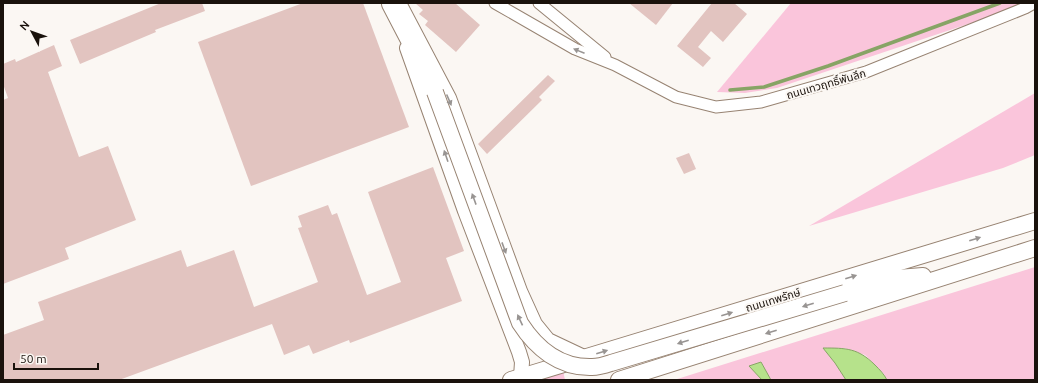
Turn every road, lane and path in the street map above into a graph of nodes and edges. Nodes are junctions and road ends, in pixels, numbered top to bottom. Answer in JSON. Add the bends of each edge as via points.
{"nodes":[{"id":1,"x":393,"y":3,"type":"edge"},
{"id":2,"x":495,"y":3,"type":"edge"},
{"id":3,"x":538,"y":3,"type":"edge"},
{"id":4,"x":1034,"y":3,"type":"edge"},
{"id":5,"x":615,"y":65,"type":"junction"},
{"id":6,"x":1035,"y":221,"type":"edge"},
{"id":7,"x":1035,"y":248,"type":"edge"},
{"id":8,"x":954,"y":273,"type":"junction"},
{"id":9,"x":535,"y":324,"type":"junction"},
{"id":10,"x":513,"y":337,"type":"junction"},
{"id":11,"x":584,"y":358,"type":"junction"},
{"id":12,"x":516,"y":379,"type":"edge"},
{"id":13,"x":619,"y":380,"type":"edge"}],
"edges":[{"from":8,"to":1,"type":"main road","one_way":true,"bridge":true,"via":[[898,278],[593,367],[575,366],[557,359],[543,351],[528,336],[520,323],[435,92]]},
{"from":1,"to":9,"type":"street","one_way":true,"via":[[449,98],[520,291]]},
{"from":10,"to":1,"type":"street","one_way":true,"via":[[465,211]]},
{"from":5,"to":2,"type":"street","name":"ถนนเทวฤทธิ์พันลึก","one_way":true,"via":[[575,50]]},
{"from":3,"to":5,"type":"street","name":"ถนนเทวฤทธิ์พันลึก"},
{"from":4,"to":5,"type":"street","name":"ถนนเทวฤทธิ์พันลึก","via":[[866,72],[761,102],[716,107],[676,97]]},
{"from":11,"to":6,"type":"main road","name":"ถนนเทพรักษ์","one_way":true},
{"from":7,"to":8,"type":"main road"},
{"from":8,"to":13,"type":"main road","one_way":true},
{"from":9,"to":10,"type":"street","via":[[535,331],[529,341],[524,342]]},
{"from":9,"to":11,"type":"street","via":[[548,340]]},
{"from":10,"to":12,"type":"street","via":[[522,362]]},
{"from":11,"to":12,"type":"main road","name":"ถนนเทพรักษ์"}]}
